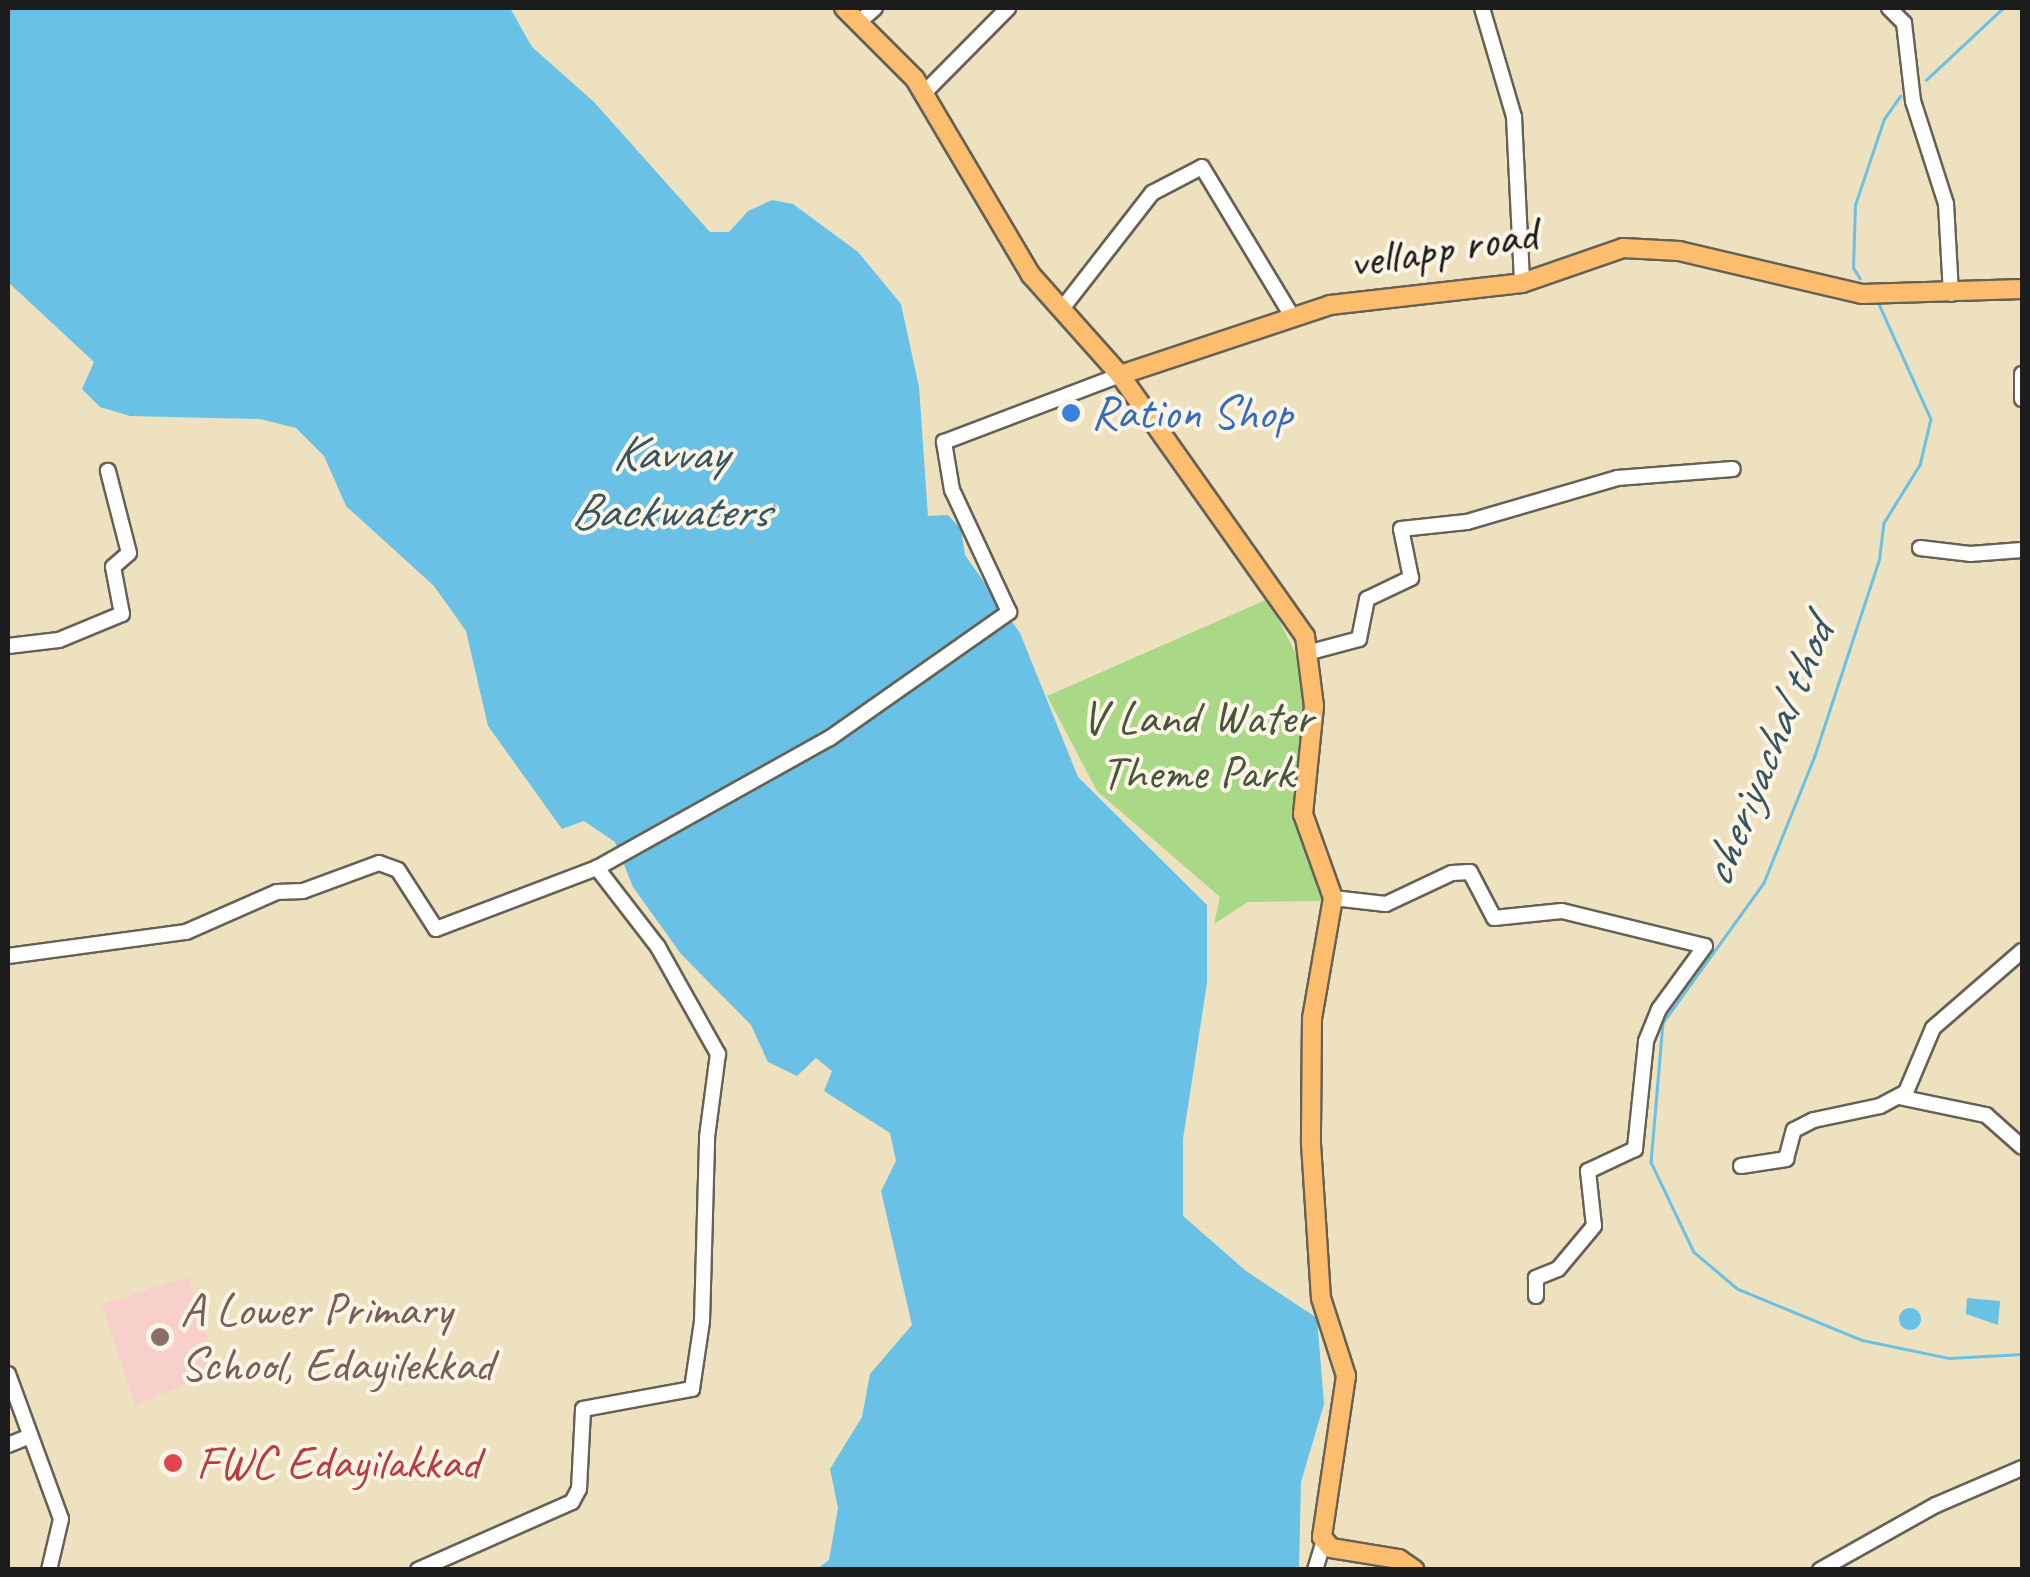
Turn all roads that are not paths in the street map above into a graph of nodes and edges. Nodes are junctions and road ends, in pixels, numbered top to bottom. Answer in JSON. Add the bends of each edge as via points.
{"nodes":[{"id":1,"x":844,"y":8,"type":"edge"},
{"id":2,"x":875,"y":8,"type":"edge"},
{"id":3,"x":1008,"y":8,"type":"edge"},
{"id":4,"x":1482,"y":8,"type":"edge"},
{"id":5,"x":1889,"y":8,"type":"edge"},
{"id":6,"x":859,"y":22,"type":"junction"},
{"id":7,"x":924,"y":93,"type":"junction"},
{"id":8,"x":1522,"y":283,"type":"junction"},
{"id":9,"x":2022,"y":290,"type":"edge"},
{"id":10,"x":1952,"y":294,"type":"junction"},
{"id":11,"x":1061,"y":310,"type":"junction"},
{"id":12,"x":1293,"y":318,"type":"junction"},
{"id":13,"x":2022,"y":374,"type":"edge"},
{"id":14,"x":1120,"y":375,"type":"junction"},
{"id":15,"x":2022,"y":400,"type":"edge"},
{"id":16,"x":1733,"y":469,"type":"dead end"},
{"id":17,"x":108,"y":472,"type":"dead end"},
{"id":18,"x":1920,"y":548,"type":"dead end"},
{"id":19,"x":2022,"y":550,"type":"edge"},
{"id":20,"x":8,"y":646,"type":"edge"},
{"id":21,"x":1307,"y":653,"type":"junction"},
{"id":22,"x":598,"y":868,"type":"junction"},
{"id":23,"x":1333,"y":898,"type":"junction"},
{"id":24,"x":2022,"y":951,"type":"edge"},
{"id":25,"x":8,"y":956,"type":"edge"},
{"id":26,"x":1899,"y":1097,"type":"junction"},
{"id":27,"x":2022,"y":1147,"type":"edge"},
{"id":28,"x":1742,"y":1166,"type":"dead end"},
{"id":29,"x":1536,"y":1296,"type":"dead end"},
{"id":30,"x":8,"y":1374,"type":"edge"},
{"id":31,"x":28,"y":1437,"type":"junction"},
{"id":32,"x":8,"y":1445,"type":"edge"},
{"id":33,"x":2022,"y":1468,"type":"edge"},
{"id":34,"x":1324,"y":1540,"type":"junction"},
{"id":35,"x":49,"y":1570,"type":"edge"},
{"id":36,"x":418,"y":1570,"type":"edge"},
{"id":37,"x":1316,"y":1570,"type":"edge"},
{"id":38,"x":1415,"y":1570,"type":"edge"},
{"id":39,"x":1820,"y":1570,"type":"edge"}],
"edges":[{"from":1,"to":6,"type":"main road"},
{"from":2,"to":6,"type":"street"},
{"from":3,"to":7,"type":"street"},
{"from":4,"to":8,"type":"street","via":[[1514,117]]},
{"from":5,"to":10,"type":"street","via":[[1904,23],[1913,101],[1946,204]]},
{"from":6,"to":7,"type":"main road"},
{"from":7,"to":11,"type":"main road","via":[[1032,275]]},
{"from":8,"to":10,"type":"main road","name":"vellapp road","via":[[1623,248],[1679,251],[1862,294]]},
{"from":8,"to":12,"type":"main road","name":"vellapp road","via":[[1376,298]]},
{"from":9,"to":10,"type":"main road","name":"vellapp road"},
{"from":11,"to":12,"type":"street","via":[[1152,193],[1202,167]]},
{"from":11,"to":14,"type":"main road"},
{"from":12,"to":14,"type":"main road","name":"vellapp road"},
{"from":13,"to":15,"type":"street"},
{"from":14,"to":21,"type":"main road","via":[[1287,604]]},
{"from":14,"to":22,"type":"street","name":"vellapp road","via":[[948,436],[952,490],[1009,612],[830,738]]},
{"from":16,"to":21,"type":"street","via":[[1617,478],[1467,522],[1401,529],[1412,578],[1366,598],[1358,639]]},
{"from":17,"to":20,"type":"street","via":[[129,553],[113,567],[122,614],[59,640]]},
{"from":18,"to":19,"type":"street","via":[[1970,554]]},
{"from":21,"to":23,"type":"main road","via":[[1314,706],[1303,814]]},
{"from":22,"to":25,"type":"street","via":[[436,928],[398,870],[379,863],[303,891],[278,892],[186,932]]},
{"from":22,"to":36,"type":"street","via":[[658,947],[718,1054],[692,1389],[583,1409],[579,1490],[572,1502]]},
{"from":23,"to":29,"type":"street","via":[[1386,904],[1452,873],[1470,872],[1494,918],[1562,912],[1705,946],[1659,1008],[1646,1042],[1635,1149],[1588,1171],[1594,1226],[1558,1269],[1536,1278]]},
{"from":23,"to":34,"type":"main road","via":[[1312,1018],[1310,1090],[1321,1298],[1346,1376]]},
{"from":24,"to":26,"type":"street","via":[[1933,1028]]},
{"from":26,"to":27,"type":"street","via":[[1986,1114]]},
{"from":26,"to":28,"type":"street","via":[[1814,1120],[1794,1130],[1786,1159]]},
{"from":30,"to":31,"type":"street"},
{"from":31,"to":32,"type":"street"},
{"from":31,"to":35,"type":"street","via":[[62,1526]]},
{"from":33,"to":39,"type":"street","via":[[1936,1505]]},
{"from":34,"to":37,"type":"street"},
{"from":34,"to":38,"type":"main road","via":[[1351,1554],[1404,1560]]}]}
